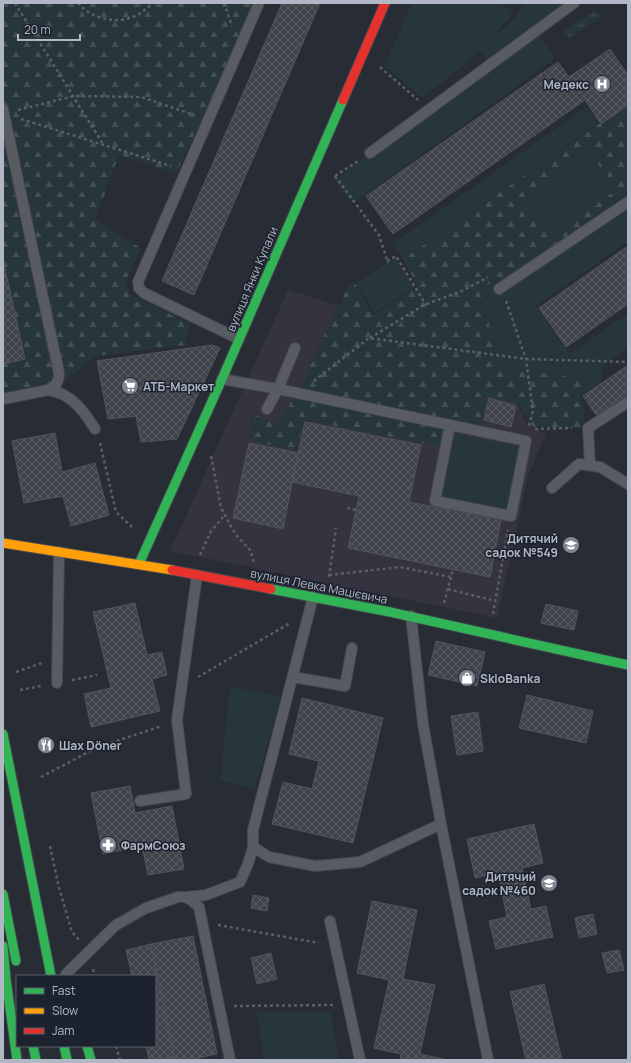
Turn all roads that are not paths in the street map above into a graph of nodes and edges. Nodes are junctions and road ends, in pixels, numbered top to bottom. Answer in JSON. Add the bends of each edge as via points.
{"nodes":[{"id":1,"x":259,"y":3,"type":"edge"},
{"id":2,"x":385,"y":3,"type":"edge"},
{"id":3,"x":574,"y":3,"type":"edge"},
{"id":4,"x":3,"y":111,"type":"edge"},
{"id":5,"x":370,"y":153,"type":"road end"},
{"id":6,"x":628,"y":202,"type":"edge"},
{"id":7,"x":500,"y":288,"type":"road end"},
{"id":8,"x":239,"y":339,"type":"junction"},
{"id":9,"x":295,"y":348,"type":"dead end"},
{"id":10,"x":222,"y":380,"type":"junction"},
{"id":11,"x":278,"y":389,"type":"junction"},
{"id":12,"x":48,"y":390,"type":"junction"},
{"id":13,"x":3,"y":399,"type":"edge"},
{"id":14,"x":628,"y":402,"type":"edge"},
{"id":15,"x":267,"y":409,"type":"dead end"},
{"id":16,"x":450,"y":425,"type":"junction"},
{"id":17,"x":95,"y":429,"type":"road end"},
{"id":18,"x":590,"y":465,"type":"junction"},
{"id":19,"x":628,"y":484,"type":"edge"},
{"id":20,"x":552,"y":488,"type":"dead end"},
{"id":21,"x":3,"y":543,"type":"edge"},
{"id":22,"x":59,"y":552,"type":"junction"},
{"id":23,"x":139,"y":564,"type":"junction"},
{"id":24,"x":197,"y":575,"type":"junction"},
{"id":25,"x":313,"y":597,"type":"junction"},
{"id":26,"x":411,"y":616,"type":"junction"},
{"id":27,"x":352,"y":648,"type":"dead end"},
{"id":28,"x":628,"y":665,"type":"edge"},
{"id":29,"x":293,"y":677,"type":"junction"},
{"id":30,"x":57,"y":683,"type":"dead end"},
{"id":31,"x":3,"y":734,"type":"edge"},
{"id":32,"x":140,"y":801,"type":"dead end"},
{"id":33,"x":441,"y":824,"type":"junction"},
{"id":34,"x":253,"y":847,"type":"junction"},
{"id":35,"x":26,"y":852,"type":"junction"},
{"id":36,"x":3,"y":894,"type":"edge"},
{"id":37,"x":185,"y":898,"type":"junction"},
{"id":38,"x":330,"y":921,"type":"dead end"},
{"id":39,"x":50,"y":924,"type":"dead end"},
{"id":40,"x":3,"y":946,"type":"edge"},
{"id":41,"x":18,"y":968,"type":"dead end"},
{"id":42,"x":66,"y":973,"type":"edge"},
{"id":43,"x":51,"y":975,"type":"edge"},
{"id":44,"x":16,"y":1046,"type":"edge"},
{"id":45,"x":16,"y":1047,"type":"edge"},
{"id":46,"x":33,"y":1047,"type":"edge"},
{"id":47,"x":64,"y":1047,"type":"edge"},
{"id":48,"x":87,"y":1047,"type":"edge"},
{"id":49,"x":18,"y":1060,"type":"edge"},
{"id":50,"x":36,"y":1060,"type":"edge"},
{"id":51,"x":67,"y":1060,"type":"edge"},
{"id":52,"x":91,"y":1060,"type":"edge"},
{"id":53,"x":230,"y":1060,"type":"edge"},
{"id":54,"x":360,"y":1060,"type":"edge"},
{"id":55,"x":488,"y":1060,"type":"edge"}],
"edges":[{"from":1,"to":8,"type":"lane","via":[[140,278],[139,288],[144,293]]},
{"from":2,"to":8,"type":"street","name":"вулиця Янки Купали"},
{"from":3,"to":5,"type":"lane"},
{"from":4,"to":12,"type":"lane","via":[[59,373],[55,387]]},
{"from":6,"to":7,"type":"lane"},
{"from":8,"to":10,"type":"street","name":"вулиця Янки Купали"},
{"from":9,"to":11,"type":"lane"},
{"from":10,"to":11,"type":"lane"},
{"from":10,"to":23,"type":"street","name":"вулиця Янки Купали"},
{"from":11,"to":15,"type":"lane"},
{"from":11,"to":16,"type":"lane"},
{"from":12,"to":13,"type":"lane"},
{"from":12,"to":17,"type":"lane","via":[[73,401]]},
{"from":14,"to":18,"type":"lane","via":[[588,428]]},
{"from":16,"to":16,"type":"lane","via":[[526,441],[511,516],[435,501]]},
{"from":18,"to":19,"type":"lane","via":[[600,467]]},
{"from":18,"to":20,"type":"lane","via":[[579,464]]},
{"from":21,"to":22,"type":"street","name":"вулиця Левка Мацієвича"},
{"from":22,"to":23,"type":"street","name":"вулиця Левка Мацієвича"},
{"from":22,"to":30,"type":"lane"},
{"from":23,"to":24,"type":"street","name":"вулиця Левка Мацієвича"},
{"from":24,"to":25,"type":"street","name":"вулиця Левка Мацієвича"},
{"from":24,"to":32,"type":"lane","via":[[177,720],[186,794]]},
{"from":25,"to":26,"type":"street","name":"вулиця Левка Мацієвича"},
{"from":25,"to":29,"type":"lane"},
{"from":26,"to":28,"type":"street","name":"вулиця Левка Мацієвича"},
{"from":26,"to":33,"type":"lane","via":[[423,724]]},
{"from":27,"to":29,"type":"lane","via":[[345,686]]},
{"from":29,"to":34,"type":"lane","via":[[253,830]]},
{"from":31,"to":35,"type":"street"},
{"from":33,"to":34,"type":"lane","via":[[360,862],[315,866],[269,857]]},
{"from":33,"to":55,"type":"lane"},
{"from":34,"to":37,"type":"lane","via":[[240,882],[206,895]]},
{"from":35,"to":39,"type":"street"},
{"from":35,"to":43,"type":"street"},
{"from":36,"to":41,"type":"street"},
{"from":37,"to":42,"type":"lane","via":[[178,897],[146,908],[116,925]]},
{"from":37,"to":53,"type":"lane","via":[[199,906]]},
{"from":38,"to":54,"type":"lane"},
{"from":40,"to":44,"type":"street"},
{"from":45,"to":49,"type":"street"},
{"from":46,"to":50,"type":"street"},
{"from":47,"to":51,"type":"street"},
{"from":48,"to":52,"type":"street"}]}
